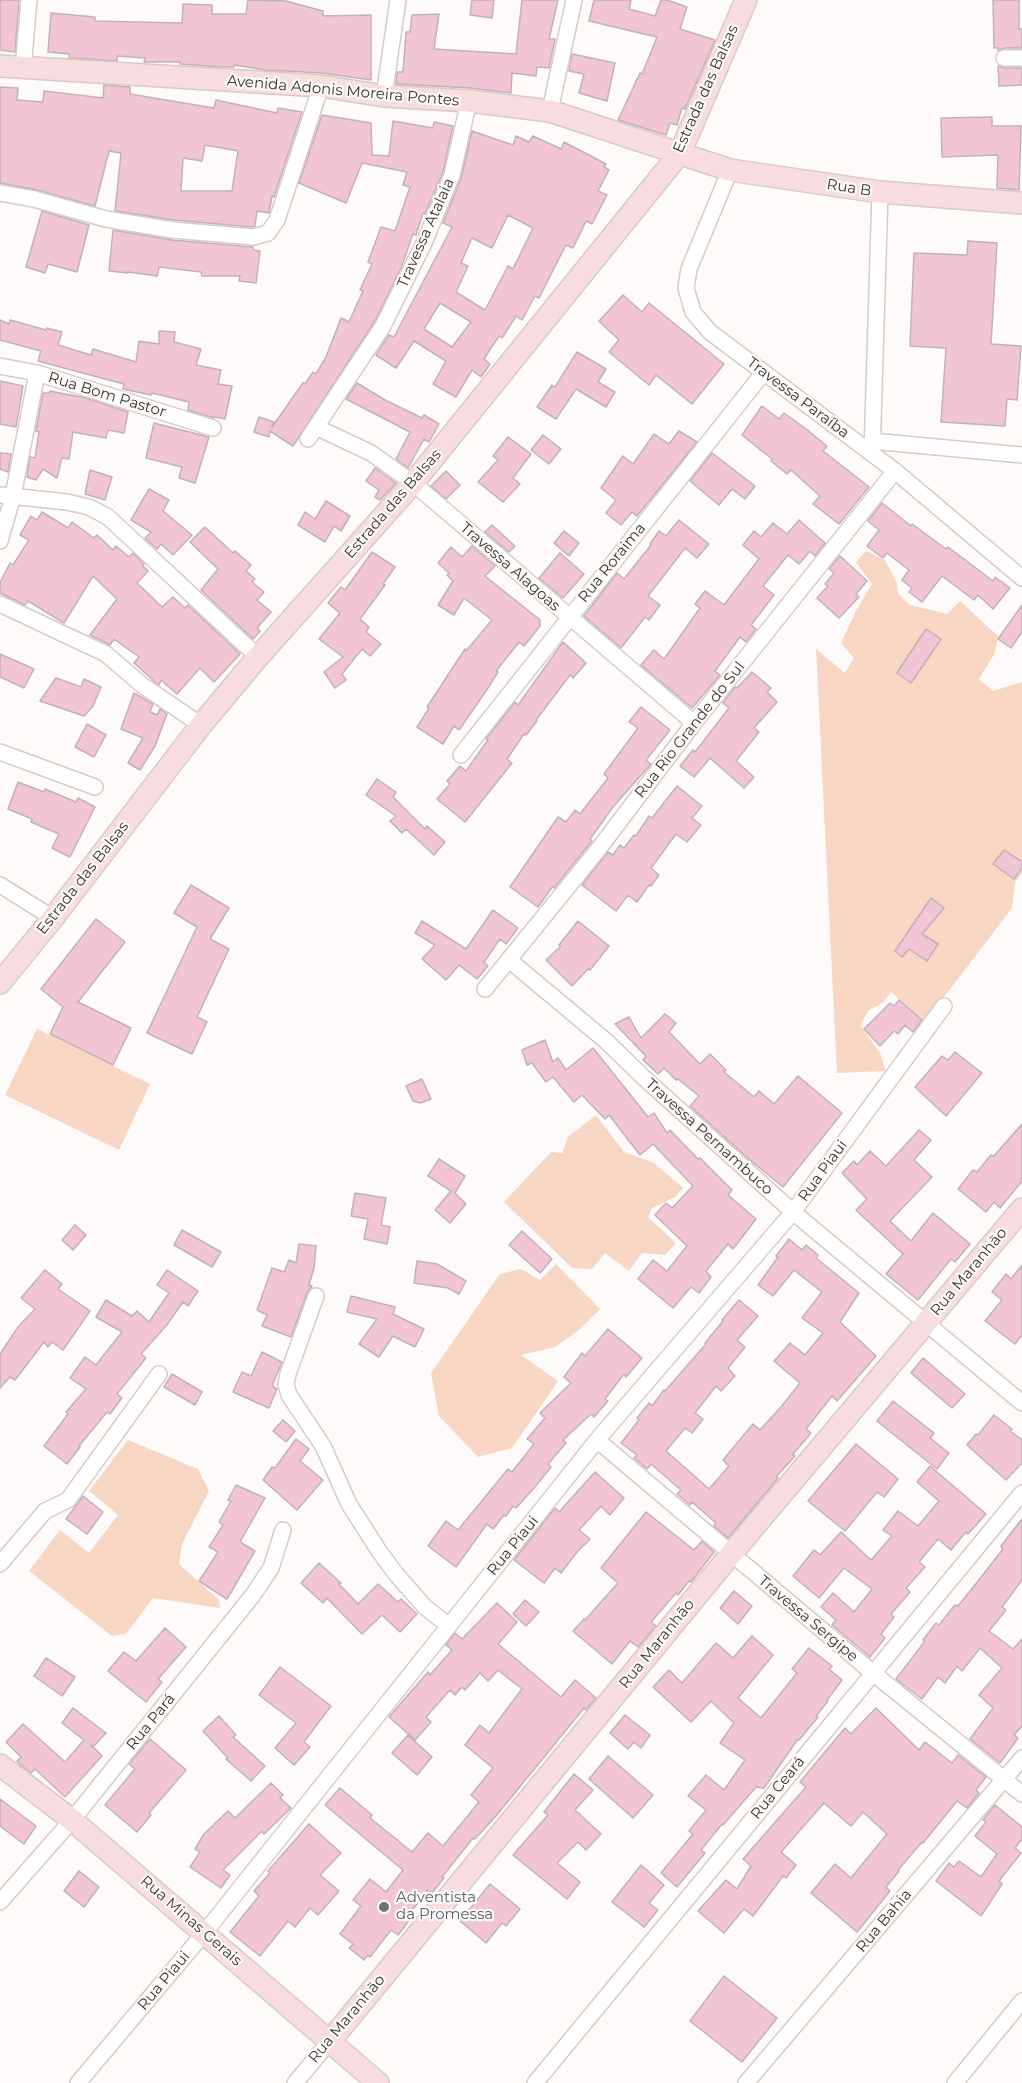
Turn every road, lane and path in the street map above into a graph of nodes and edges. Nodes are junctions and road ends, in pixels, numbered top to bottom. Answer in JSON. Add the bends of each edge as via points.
{"nodes":[{"id":1,"x":29,"y":0,"type":"edge"},
{"id":2,"x":398,"y":0,"type":"edge"},
{"id":3,"x":574,"y":0,"type":"edge"},
{"id":4,"x":742,"y":1,"type":"edge"},
{"id":5,"x":1004,"y":58,"type":"dead end"},
{"id":6,"x":1022,"y":58,"type":"edge"},
{"id":7,"x":0,"y":66,"type":"edge"},
{"id":8,"x":23,"y":69,"type":"junction"},
{"id":9,"x":321,"y":86,"type":"junction"},
{"id":10,"x":384,"y":96,"type":"junction"},
{"id":11,"x":469,"y":101,"type":"junction"},
{"id":12,"x":549,"y":111,"type":"junction"},
{"id":13,"x":680,"y":153,"type":"junction"},
{"id":14,"x":730,"y":170,"type":"junction"},
{"id":15,"x":880,"y":192,"type":"junction"},
{"id":16,"x":0,"y":193,"type":"edge"},
{"id":17,"x":1022,"y":203,"type":"edge"},
{"id":18,"x":0,"y":366,"type":"edge"},
{"id":19,"x":764,"y":372,"type":"junction"},
{"id":20,"x":37,"y":373,"type":"junction"},
{"id":21,"x":213,"y":428,"type":"dead end"},
{"id":22,"x":312,"y":433,"type":"joint"},
{"id":23,"x":872,"y":447,"type":"junction"},
{"id":24,"x":1022,"y":455,"type":"edge"},
{"id":25,"x":895,"y":471,"type":"junction"},
{"id":26,"x":412,"y":483,"type":"junction"},
{"id":27,"x":7,"y":495,"type":"edge"},
{"id":28,"x":0,"y":541,"type":"edge"},
{"id":29,"x":1022,"y":578,"type":"edge"},
{"id":30,"x":0,"y":604,"type":"edge"},
{"id":31,"x":569,"y":618,"type":"junction"},
{"id":32,"x":258,"y":657,"type":"junction"},
{"id":33,"x":694,"y":723,"type":"junction"},
{"id":34,"x":201,"y":725,"type":"junction"},
{"id":35,"x":0,"y":752,"type":"edge"},
{"id":36,"x":461,"y":755,"type":"dead end"},
{"id":37,"x":95,"y":787,"type":"dead end"},
{"id":38,"x":0,"y":885,"type":"edge"},
{"id":39,"x":53,"y":918,"type":"junction"},
{"id":40,"x":509,"y":960,"type":"junction"},
{"id":41,"x":0,"y":983,"type":"edge"},
{"id":42,"x":486,"y":989,"type":"dead end"},
{"id":43,"x":944,"y":1006,"type":"dead end"},
{"id":44,"x":1022,"y":1209,"type":"edge"},
{"id":45,"x":793,"y":1212,"type":"junction"},
{"id":46,"x":316,"y":1296,"type":"dead end"},
{"id":47,"x":927,"y":1323,"type":"junction"},
{"id":48,"x":159,"y":1374,"type":"dead end"},
{"id":49,"x":1022,"y":1403,"type":"edge"},
{"id":50,"x":597,"y":1440,"type":"junction"},
{"id":51,"x":1022,"y":1493,"type":"edge"},
{"id":52,"x":283,"y":1530,"type":"dead end"},
{"id":53,"x":731,"y":1554,"type":"junction"},
{"id":54,"x":0,"y":1564,"type":"edge"},
{"id":55,"x":449,"y":1626,"type":"junction"},
{"id":56,"x":873,"y":1673,"type":"junction"},
{"id":57,"x":1022,"y":1758,"type":"edge"},
{"id":58,"x":0,"y":1765,"type":"edge"},
{"id":59,"x":1005,"y":1779,"type":"junction"},
{"id":60,"x":1022,"y":1794,"type":"edge"},
{"id":61,"x":72,"y":1820,"type":"junction"},
{"id":62,"x":0,"y":1902,"type":"edge"},
{"id":63,"x":205,"y":1932,"type":"junction"},
{"id":64,"x":1022,"y":2001,"type":"edge"},
{"id":65,"x":330,"y":2041,"type":"junction"},
{"id":66,"x":78,"y":2083,"type":"edge"},
{"id":67,"x":295,"y":2083,"type":"edge"},
{"id":68,"x":378,"y":2083,"type":"edge"},
{"id":69,"x":535,"y":2083,"type":"edge"},
{"id":70,"x":746,"y":2083,"type":"edge"},
{"id":71,"x":955,"y":2083,"type":"edge"}],
"edges":[{"from":1,"to":8,"type":"street"},
{"from":2,"to":10,"type":"street"},
{"from":3,"to":12,"type":"street"},
{"from":4,"to":13,"type":"street","name":"Estrada das Balsas"},
{"from":5,"to":6,"type":"street"},
{"from":7,"to":8,"type":"street","name":"Avenida Adonis Moreira Pontes"},
{"from":8,"to":9,"type":"street","name":"Avenida Adonis Moreira Pontes"},
{"from":9,"to":10,"type":"street","name":"Avenida Adonis Moreira Pontes"},
{"from":9,"to":16,"type":"street","via":[[277,220],[268,233],[253,237],[173,230],[106,219]]},
{"from":10,"to":11,"type":"street","name":"Avenida Adonis Moreira Pontes"},
{"from":11,"to":12,"type":"street","name":"Avenida Adonis Moreira Pontes"},
{"from":11,"to":22,"type":"street","name":"Travessa Atalaia","via":[[452,175],[424,243],[383,326]]},
{"from":12,"to":13,"type":"street","name":"Avenida Adonis Moreira Pontes"},
{"from":13,"to":14,"type":"street","name":"Rua B"},
{"from":13,"to":26,"type":"street","name":"Estrada das Balsas"},
{"from":14,"to":15,"type":"street","name":"Rua B"},
{"from":14,"to":19,"type":"street","name":"Travessa Paraíba","via":[[689,269],[686,288],[693,312],[710,332]]},
{"from":15,"to":17,"type":"street","name":"Rua B"},
{"from":15,"to":23,"type":"street"},
{"from":18,"to":20,"type":"street","name":"Rua Bom Pastor"},
{"from":19,"to":23,"type":"street","name":"Travessa Paraíba"},
{"from":19,"to":31,"type":"street","name":"Rua Roraima"},
{"from":20,"to":21,"type":"street","name":"Rua Bom Pastor"},
{"from":20,"to":27,"type":"street"},
{"from":22,"to":26,"type":"street","name":"Travessa Alagoas","via":[[371,453]]},
{"from":23,"to":24,"type":"street"},
{"from":23,"to":25,"type":"street","name":"Travessa Paraíba"},
{"from":25,"to":29,"type":"street","name":"Travessa Paraíba"},
{"from":25,"to":33,"type":"street","name":"Rua Rio Grande do Sul"},
{"from":26,"to":31,"type":"street","name":"Travessa Alagoas"},
{"from":26,"to":32,"type":"street","name":"Estrada das Balsas"},
{"from":27,"to":28,"type":"street"},
{"from":27,"to":32,"type":"street","via":[[67,502],[108,517]]},
{"from":30,"to":34,"type":"street","via":[[106,654],[142,685]]},
{"from":31,"to":33,"type":"street","name":"Travessa Alagoas"},
{"from":31,"to":36,"type":"street","name":"Rua Roraima"},
{"from":32,"to":34,"type":"street","name":"Estrada das Balsas"},
{"from":33,"to":40,"type":"street","name":"Rua Rio Grande do Sul"},
{"from":34,"to":39,"type":"street","name":"Estrada das Balsas"},
{"from":35,"to":37,"type":"street"},
{"from":38,"to":39,"type":"street"},
{"from":39,"to":41,"type":"street","name":"Estrada das Balsas"},
{"from":40,"to":42,"type":"street","name":"Rua Rio Grande do Sul"},
{"from":40,"to":45,"type":"street","name":"Travessa Pernambuco","via":[[606,1041]]},
{"from":43,"to":45,"type":"street","name":"Rua Piaui"},
{"from":44,"to":47,"type":"street","name":"Rua Maranhão"},
{"from":45,"to":47,"type":"street","name":"Travessa Pernambuco"},
{"from":45,"to":50,"type":"street","name":"Rua Piaui"},
{"from":46,"to":55,"type":"street","via":[[288,1374],[289,1395],[323,1446],[349,1504],[379,1551],[425,1607]]},
{"from":47,"to":49,"type":"street","name":"Travessa Pernambuco"},
{"from":47,"to":53,"type":"street","name":"Rua Maranhão"},
{"from":48,"to":54,"type":"street","via":[[68,1500],[45,1511]]},
{"from":50,"to":53,"type":"street","name":"Travessa Sergipe"},
{"from":50,"to":55,"type":"street","name":"Rua Piaui"},
{"from":51,"to":56,"type":"street","name":"Rua Ceará"},
{"from":52,"to":61,"type":"street","name":"Rua Pará","via":[[271,1568],[253,1595]]},
{"from":53,"to":56,"type":"street","name":"Travessa Sergipe"},
{"from":53,"to":65,"type":"street","name":"Rua Maranhão"},
{"from":55,"to":63,"type":"street","name":"Rua Piaui"},
{"from":56,"to":59,"type":"street","name":"Travessa Sergipe"},
{"from":56,"to":69,"type":"street","name":"Rua Ceará"},
{"from":57,"to":59,"type":"street","name":"Rua Bahia"},
{"from":58,"to":61,"type":"street","name":"Rua Minas Gerais"},
{"from":59,"to":60,"type":"street","name":"Travessa Sergipe"},
{"from":59,"to":70,"type":"street","name":"Rua Bahia"},
{"from":61,"to":62,"type":"street","name":"Rua Pará"},
{"from":61,"to":63,"type":"street","name":"Rua Minas Gerais"},
{"from":63,"to":65,"type":"street","name":"Rua Minas Gerais"},
{"from":63,"to":66,"type":"street","name":"Rua Piaui"},
{"from":64,"to":71,"type":"street"},
{"from":65,"to":67,"type":"street","name":"Rua Maranhão"},
{"from":65,"to":68,"type":"street","name":"Rua Minas Gerais"}]}
